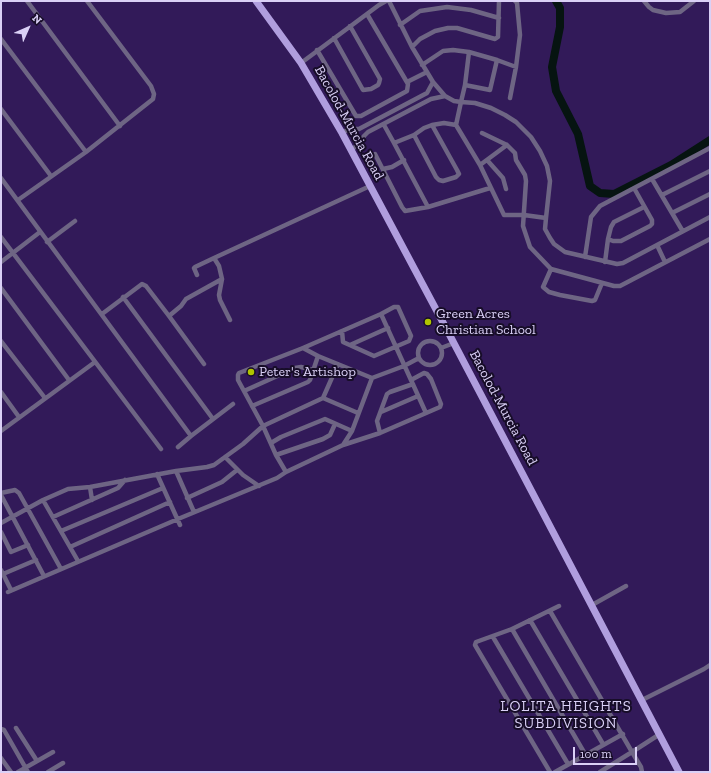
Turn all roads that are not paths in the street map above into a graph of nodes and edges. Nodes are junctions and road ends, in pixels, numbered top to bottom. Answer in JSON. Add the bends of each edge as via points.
{"nodes":[{"id":1,"x":26,"y":1,"type":"edge"},
{"id":2,"x":87,"y":1,"type":"edge"},
{"id":3,"x":256,"y":1,"type":"edge"},
{"id":4,"x":388,"y":1,"type":"edge"},
{"id":5,"x":499,"y":1,"type":"edge"},
{"id":6,"x":515,"y":1,"type":"edge"},
{"id":7,"x":644,"y":1,"type":"edge"},
{"id":8,"x":694,"y":1,"type":"edge"},
{"id":9,"x":367,"y":14,"type":"junction"},
{"id":10,"x":499,"y":18,"type":"junction"},
{"id":11,"x":400,"y":25,"type":"junction"},
{"id":12,"x":350,"y":26,"type":"junction"},
{"id":13,"x":334,"y":38,"type":"junction"},
{"id":14,"x":1,"y":39,"type":"edge"},
{"id":15,"x":412,"y":47,"type":"junction"},
{"id":16,"x":317,"y":50,"type":"junction"},
{"id":17,"x":469,"y":52,"type":"junction"},
{"id":18,"x":497,"y":60,"type":"junction"},
{"id":19,"x":301,"y":62,"type":"junction"},
{"id":20,"x":422,"y":65,"type":"junction"},
{"id":21,"x":516,"y":67,"type":"junction"},
{"id":22,"x":427,"y":72,"type":"junction"},
{"id":23,"x":407,"y":82,"type":"junction"},
{"id":24,"x":433,"y":82,"type":"junction"},
{"id":25,"x":465,"y":85,"type":"junction"},
{"id":26,"x":427,"y":93,"type":"junction"},
{"id":27,"x":445,"y":96,"type":"junction"},
{"id":28,"x":510,"y":98,"type":"dead end"},
{"id":29,"x":431,"y":99,"type":"junction"},
{"id":30,"x":461,"y":102,"type":"junction"},
{"id":31,"x":401,"y":107,"type":"junction"},
{"id":32,"x":1,"y":109,"type":"edge"},
{"id":33,"x":404,"y":114,"type":"junction"},
{"id":34,"x":372,"y":122,"type":"junction"},
{"id":35,"x":384,"y":125,"type":"junction"},
{"id":36,"x":432,"y":125,"type":"junction"},
{"id":37,"x":456,"y":125,"type":"junction"},
{"id":38,"x":120,"y":126,"type":"junction"},
{"id":39,"x":376,"y":128,"type":"junction"},
{"id":40,"x":342,"y":133,"type":"junction"},
{"id":41,"x":482,"y":133,"type":"dead end"},
{"id":42,"x":414,"y":135,"type":"junction"},
{"id":43,"x":394,"y":142,"type":"junction"},
{"id":44,"x":507,"y":145,"type":"junction"},
{"id":45,"x":710,"y":148,"type":"edge"},
{"id":46,"x":351,"y":150,"type":"junction"},
{"id":47,"x":86,"y":152,"type":"junction"},
{"id":48,"x":375,"y":154,"type":"dead end"},
{"id":49,"x":404,"y":160,"type":"junction"},
{"id":50,"x":487,"y":160,"type":"junction"},
{"id":51,"x":480,"y":165,"type":"junction"},
{"id":52,"x":383,"y":169,"type":"junction"},
{"id":53,"x":710,"y":171,"type":"edge"},
{"id":54,"x":51,"y":176,"type":"junction"},
{"id":55,"x":1,"y":178,"type":"edge"},
{"id":56,"x":652,"y":179,"type":"junction"},
{"id":57,"x":370,"y":186,"type":"junction"},
{"id":58,"x":490,"y":188,"type":"junction"},
{"id":59,"x":634,"y":188,"type":"junction"},
{"id":60,"x":506,"y":189,"type":"dead end"},
{"id":61,"x":710,"y":194,"type":"edge"},
{"id":62,"x":662,"y":195,"type":"junction"},
{"id":63,"x":18,"y":200,"type":"junction"},
{"id":64,"x":644,"y":206,"type":"junction"},
{"id":65,"x":428,"y":207,"type":"junction"},
{"id":66,"x":672,"y":213,"type":"junction"},
{"id":67,"x":524,"y":215,"type":"junction"},
{"id":68,"x":710,"y":217,"type":"edge"},
{"id":69,"x":546,"y":218,"type":"junction"},
{"id":70,"x":75,"y":221,"type":"dead end"},
{"id":71,"x":682,"y":230,"type":"junction"},
{"id":72,"x":40,"y":232,"type":"junction"},
{"id":73,"x":1,"y":237,"type":"edge"},
{"id":74,"x":608,"y":239,"type":"junction"},
{"id":75,"x":710,"y":239,"type":"edge"},
{"id":76,"x":47,"y":242,"type":"junction"},
{"id":77,"x":657,"y":245,"type":"junction"},
{"id":78,"x":13,"y":252,"type":"junction"},
{"id":79,"x":585,"y":257,"type":"junction"},
{"id":80,"x":214,"y":258,"type":"junction"},
{"id":81,"x":1,"y":262,"type":"edge"},
{"id":82,"x":605,"y":262,"type":"junction"},
{"id":83,"x":665,"y":262,"type":"junction"},
{"id":84,"x":551,"y":269,"type":"junction"},
{"id":85,"x":196,"y":275,"type":"dead end"},
{"id":86,"x":222,"y":279,"type":"junction"},
{"id":87,"x":602,"y":283,"type":"junction"},
{"id":88,"x":1,"y":288,"type":"edge"},
{"id":89,"x":123,"y":298,"type":"junction"},
{"id":90,"x":102,"y":314,"type":"junction"},
{"id":91,"x":381,"y":314,"type":"junction"},
{"id":92,"x":169,"y":316,"type":"junction"},
{"id":93,"x":230,"y":320,"type":"dead end"},
{"id":94,"x":388,"y":328,"type":"junction"},
{"id":95,"x":342,"y":331,"type":"junction"},
{"id":96,"x":1,"y":341,"type":"edge"},
{"id":97,"x":454,"y":343,"type":"junction"},
{"id":98,"x":350,"y":345,"type":"junction"},
{"id":99,"x":396,"y":346,"type":"junction"},
{"id":100,"x":303,"y":348,"type":"junction"},
{"id":101,"x":441,"y":348,"type":"junction"},
{"id":102,"x":318,"y":356,"type":"junction"},
{"id":103,"x":419,"y":358,"type":"junction"},
{"id":104,"x":95,"y":362,"type":"junction"},
{"id":105,"x":204,"y":364,"type":"dead end"},
{"id":106,"x":338,"y":364,"type":"junction"},
{"id":107,"x":404,"y":366,"type":"junction"},
{"id":108,"x":314,"y":370,"type":"junction"},
{"id":109,"x":372,"y":378,"type":"junction"},
{"id":110,"x":69,"y":380,"type":"junction"},
{"id":111,"x":412,"y":382,"type":"junction"},
{"id":112,"x":244,"y":391,"type":"junction"},
{"id":113,"x":1,"y":392,"type":"edge"},
{"id":114,"x":418,"y":396,"type":"junction"},
{"id":115,"x":45,"y":398,"type":"junction"},
{"id":116,"x":323,"y":398,"type":"junction"},
{"id":117,"x":233,"y":404,"type":"dead end"},
{"id":118,"x":252,"y":406,"type":"junction"},
{"id":119,"x":381,"y":412,"type":"junction"},
{"id":120,"x":358,"y":413,"type":"junction"},
{"id":121,"x":426,"y":413,"type":"junction"},
{"id":122,"x":19,"y":417,"type":"junction"},
{"id":123,"x":213,"y":419,"type":"junction"},
{"id":124,"x":335,"y":424,"type":"junction"},
{"id":125,"x":263,"y":426,"type":"junction"},
{"id":126,"x":1,"y":431,"type":"edge"},
{"id":127,"x":352,"y":431,"type":"junction"},
{"id":128,"x":380,"y":433,"type":"junction"},
{"id":129,"x":191,"y":436,"type":"junction"},
{"id":130,"x":271,"y":443,"type":"junction"},
{"id":131,"x":343,"y":446,"type":"junction"},
{"id":132,"x":178,"y":447,"type":"dead end"},
{"id":133,"x":161,"y":449,"type":"dead end"},
{"id":134,"x":276,"y":456,"type":"junction"},
{"id":135,"x":225,"y":457,"type":"junction"},
{"id":136,"x":237,"y":470,"type":"junction"},
{"id":137,"x":176,"y":471,"type":"junction"},
{"id":138,"x":286,"y":472,"type":"junction"},
{"id":139,"x":157,"y":474,"type":"junction"},
{"id":140,"x":126,"y":480,"type":"junction"},
{"id":141,"x":259,"y":486,"type":"junction"},
{"id":142,"x":90,"y":487,"type":"junction"},
{"id":143,"x":163,"y":488,"type":"junction"},
{"id":144,"x":1,"y":494,"type":"edge"},
{"id":145,"x":187,"y":498,"type":"junction"},
{"id":146,"x":43,"y":500,"type":"junction"},
{"id":147,"x":92,"y":500,"type":"junction"},
{"id":148,"x":2,"y":502,"type":"edge"},
{"id":149,"x":170,"y":502,"type":"junction"},
{"id":150,"x":28,"y":509,"type":"junction"},
{"id":151,"x":194,"y":512,"type":"junction"},
{"id":152,"x":12,"y":517,"type":"junction"},
{"id":153,"x":53,"y":517,"type":"junction"},
{"id":154,"x":178,"y":519,"type":"junction"},
{"id":155,"x":1,"y":523,"type":"edge"},
{"id":156,"x":180,"y":525,"type":"dead end"},
{"id":157,"x":1,"y":532,"type":"edge"},
{"id":158,"x":61,"y":532,"type":"junction"},
{"id":159,"x":28,"y":545,"type":"junction"},
{"id":160,"x":70,"y":547,"type":"junction"},
{"id":161,"x":36,"y":560,"type":"junction"},
{"id":162,"x":78,"y":561,"type":"junction"},
{"id":163,"x":61,"y":569,"type":"junction"},
{"id":164,"x":2,"y":572,"type":"edge"},
{"id":165,"x":44,"y":576,"type":"junction"},
{"id":166,"x":626,"y":586,"type":"dead end"},
{"id":167,"x":592,"y":605,"type":"junction"},
{"id":168,"x":560,"y":606,"type":"dead end"},
{"id":169,"x":550,"y":611,"type":"junction"},
{"id":170,"x":530,"y":620,"type":"junction"},
{"id":171,"x":512,"y":629,"type":"junction"},
{"id":172,"x":492,"y":637,"type":"junction"},
{"id":173,"x":710,"y":665,"type":"edge"},
{"id":174,"x":642,"y":700,"type":"junction"},
{"id":175,"x":16,"y":728,"type":"dead end"},
{"id":176,"x":1,"y":729,"type":"edge"},
{"id":177,"x":623,"y":734,"type":"junction"},
{"id":178,"x":660,"y":734,"type":"junction"},
{"id":179,"x":603,"y":744,"type":"junction"},
{"id":180,"x":53,"y":752,"type":"dead end"},
{"id":181,"x":632,"y":752,"type":"junction"},
{"id":182,"x":584,"y":754,"type":"junction"},
{"id":183,"x":1,"y":758,"type":"edge"},
{"id":184,"x":36,"y":761,"type":"junction"},
{"id":185,"x":63,"y":762,"type":"dead end"},
{"id":186,"x":568,"y":764,"type":"junction"},
{"id":187,"x":27,"y":770,"type":"edge"},
{"id":188,"x":11,"y":772,"type":"edge"},
{"id":189,"x":18,"y":772,"type":"edge"},
{"id":190,"x":48,"y":772,"type":"edge"},
{"id":191,"x":550,"y":772,"type":"edge"},
{"id":192,"x":555,"y":772,"type":"edge"},
{"id":193,"x":600,"y":772,"type":"edge"},
{"id":194,"x":642,"y":772,"type":"edge"},
{"id":195,"x":679,"y":772,"type":"edge"}],
"edges":[{"from":1,"to":38,"type":"street"},
{"from":2,"to":38,"type":"street","via":[[147,80],[154,94],[154,98]]},
{"from":3,"to":19,"type":"main road","name":"Bacolod-Murcia Road"},
{"from":4,"to":9,"type":"street"},
{"from":4,"to":11,"type":"street"},
{"from":5,"to":10,"type":"street"},
{"from":6,"to":21,"type":"street","via":[[520,36]]},
{"from":7,"to":8,"type":"street","via":[[648,8],[666,13],[680,12]]},
{"from":9,"to":12,"type":"street"},
{"from":9,"to":23,"type":"street"},
{"from":10,"to":11,"type":"street","via":[[471,10],[447,7],[420,11]]},
{"from":10,"to":15,"type":"street","via":[[498,37],[495,39],[457,28],[448,28],[435,31]]},
{"from":11,"to":15,"type":"street"},
{"from":12,"to":13,"type":"street"},
{"from":12,"to":13,"type":"street","via":[[380,84],[363,90]]},
{"from":13,"to":16,"type":"street"},
{"from":14,"to":47,"type":"street"},
{"from":15,"to":20,"type":"street"},
{"from":16,"to":19,"type":"street"},
{"from":16,"to":23,"type":"street","via":[[356,116],[361,116],[407,91]]},
{"from":17,"to":18,"type":"street"},
{"from":17,"to":20,"type":"street","via":[[443,51]]},
{"from":17,"to":25,"type":"street"},
{"from":18,"to":21,"type":"street"},
{"from":18,"to":25,"type":"street","via":[[490,90]]},
{"from":19,"to":40,"type":"main road","name":"Bacolod-Murcia Road"},
{"from":20,"to":22,"type":"street"},
{"from":21,"to":28,"type":"street"},
{"from":22,"to":23,"type":"street"},
{"from":22,"to":24,"type":"street"},
{"from":24,"to":26,"type":"street"},
{"from":24,"to":27,"type":"street"},
{"from":25,"to":30,"type":"street"},
{"from":26,"to":29,"type":"street"},
{"from":26,"to":31,"type":"street"},
{"from":27,"to":29,"type":"street"},
{"from":27,"to":30,"type":"street"},
{"from":29,"to":33,"type":"street"},
{"from":30,"to":37,"type":"street"},
{"from":30,"to":69,"type":"street","via":[[491,108],[516,122],[531,136],[547,166],[550,181]]},
{"from":31,"to":33,"type":"street"},
{"from":31,"to":34,"type":"street"},
{"from":32,"to":54,"type":"street"},
{"from":33,"to":35,"type":"street"},
{"from":34,"to":39,"type":"street"},
{"from":34,"to":40,"type":"street","via":[[359,129],[349,129]]},
{"from":35,"to":39,"type":"street"},
{"from":35,"to":43,"type":"street"},
{"from":36,"to":37,"type":"street"},
{"from":36,"to":42,"type":"street"},
{"from":36,"to":42,"type":"street","via":[[457,170],[456,177],[439,180]]},
{"from":37,"to":51,"type":"street"},
{"from":38,"to":47,"type":"street"},
{"from":39,"to":46,"type":"street","via":[[365,134],[359,144]]},
{"from":40,"to":46,"type":"main road","name":"Bacolod-Murcia Road"},
{"from":41,"to":44,"type":"street"},
{"from":42,"to":43,"type":"street"},
{"from":43,"to":49,"type":"street"},
{"from":44,"to":50,"type":"street"},
{"from":44,"to":67,"type":"street","via":[[515,153],[525,175]]},
{"from":45,"to":56,"type":"street"},
{"from":46,"to":57,"type":"main road","name":"Bacolod-Murcia Road"},
{"from":47,"to":54,"type":"street"},
{"from":48,"to":52,"type":"street"},
{"from":49,"to":52,"type":"street"},
{"from":49,"to":65,"type":"street"},
{"from":50,"to":51,"type":"street"},
{"from":50,"to":60,"type":"street","via":[[503,178]]},
{"from":51,"to":58,"type":"street"},
{"from":52,"to":65,"type":"street","via":[[405,211]]},
{"from":53,"to":62,"type":"street"},
{"from":54,"to":63,"type":"street"},
{"from":55,"to":63,"type":"street"},
{"from":56,"to":59,"type":"street"},
{"from":56,"to":62,"type":"street"},
{"from":57,"to":80,"type":"street"},
{"from":57,"to":97,"type":"main road","name":"Bacolod-Murcia Road"},
{"from":58,"to":65,"type":"street"},
{"from":58,"to":67,"type":"street","via":[[504,215]]},
{"from":59,"to":64,"type":"street"},
{"from":59,"to":79,"type":"street","via":[[600,206],[590,217]]},
{"from":61,"to":66,"type":"street"},
{"from":62,"to":66,"type":"street"},
{"from":63,"to":72,"type":"street"},
{"from":64,"to":74,"type":"street","via":[[614,222]]},
{"from":64,"to":74,"type":"street","via":[[652,220],[650,226],[621,241]]},
{"from":66,"to":71,"type":"street"},
{"from":67,"to":69,"type":"street"},
{"from":67,"to":84,"type":"street","via":[[523,226],[530,247]]},
{"from":68,"to":71,"type":"street"},
{"from":69,"to":79,"type":"street","via":[[545,229],[554,244],[565,252]]},
{"from":70,"to":76,"type":"street"},
{"from":71,"to":77,"type":"street"},
{"from":72,"to":76,"type":"street"},
{"from":72,"to":78,"type":"street"},
{"from":73,"to":78,"type":"street"},
{"from":74,"to":82,"type":"street"},
{"from":75,"to":83,"type":"street"},
{"from":76,"to":90,"type":"street"},
{"from":77,"to":82,"type":"street","via":[[623,263]]},
{"from":77,"to":83,"type":"street"},
{"from":78,"to":81,"type":"street"},
{"from":78,"to":104,"type":"street"},
{"from":79,"to":82,"type":"street"},
{"from":80,"to":85,"type":"street","via":[[195,267]]},
{"from":80,"to":86,"type":"street"},
{"from":83,"to":87,"type":"street","via":[[620,286]]},
{"from":84,"to":87,"type":"street"},
{"from":84,"to":87,"type":"street","via":[[543,287],[554,294],[592,301],[597,299]]},
{"from":86,"to":92,"type":"street","via":[[186,299]]},
{"from":86,"to":93,"type":"street","via":[[220,297]]},
{"from":88,"to":110,"type":"street"},
{"from":89,"to":90,"type":"street"},
{"from":89,"to":92,"type":"street","via":[[144,284]]},
{"from":89,"to":123,"type":"street"},
{"from":90,"to":129,"type":"street"},
{"from":91,"to":94,"type":"street"},
{"from":91,"to":95,"type":"street"},
{"from":91,"to":99,"type":"street","via":[[397,306],[400,311],[411,336],[409,341]]},
{"from":92,"to":105,"type":"street"},
{"from":94,"to":98,"type":"street"},
{"from":94,"to":99,"type":"street"},
{"from":95,"to":98,"type":"street","via":[[343,342]]},
{"from":95,"to":100,"type":"street"},
{"from":96,"to":115,"type":"street"},
{"from":97,"to":101,"type":"street"},
{"from":97,"to":167,"type":"main road","name":"Bacolod-Murcia Road"},
{"from":98,"to":99,"type":"street","via":[[374,356]]},
{"from":99,"to":107,"type":"street"},
{"from":100,"to":102,"type":"street"},
{"from":100,"to":112,"type":"street","via":[[239,373],[237,378]]},
{"from":101,"to":103,"type":"street","via":[[441,358],[434,364],[425,364]]},
{"from":101,"to":103,"type":"street","via":[[433,341],[422,343]]},
{"from":102,"to":106,"type":"street"},
{"from":102,"to":108,"type":"street"},
{"from":103,"to":107,"type":"street"},
{"from":104,"to":110,"type":"street"},
{"from":104,"to":133,"type":"street"},
{"from":106,"to":109,"type":"street"},
{"from":106,"to":116,"type":"street"},
{"from":107,"to":109,"type":"street"},
{"from":107,"to":111,"type":"street"},
{"from":108,"to":112,"type":"street","via":[[295,368]]},
{"from":108,"to":118,"type":"street","via":[[308,382]]},
{"from":109,"to":120,"type":"street"},
{"from":110,"to":115,"type":"street"},
{"from":111,"to":114,"type":"street"},
{"from":111,"to":119,"type":"street","via":[[390,392]]},
{"from":111,"to":121,"type":"street","via":[[424,374],[431,379],[441,406]]},
{"from":112,"to":118,"type":"street"},
{"from":113,"to":122,"type":"street"},
{"from":114,"to":119,"type":"street"},
{"from":114,"to":121,"type":"street"},
{"from":115,"to":122,"type":"street"},
{"from":116,"to":120,"type":"street"},
{"from":116,"to":125,"type":"street"},
{"from":117,"to":123,"type":"street"},
{"from":118,"to":125,"type":"street"},
{"from":119,"to":128,"type":"street","via":[[377,421]]},
{"from":120,"to":127,"type":"street"},
{"from":121,"to":128,"type":"street"},
{"from":122,"to":126,"type":"street"},
{"from":123,"to":129,"type":"street"},
{"from":124,"to":127,"type":"street"},
{"from":124,"to":130,"type":"street","via":[[320,421]]},
{"from":124,"to":134,"type":"street","via":[[330,435],[323,439]]},
{"from":125,"to":130,"type":"street"},
{"from":125,"to":135,"type":"street"},
{"from":127,"to":131,"type":"street"},
{"from":128,"to":131,"type":"street"},
{"from":129,"to":132,"type":"street"},
{"from":130,"to":134,"type":"street"},
{"from":131,"to":138,"type":"street"},
{"from":134,"to":138,"type":"street"},
{"from":135,"to":136,"type":"street"},
{"from":135,"to":137,"type":"street","via":[[207,467]]},
{"from":136,"to":141,"type":"street"},
{"from":136,"to":145,"type":"street","via":[[222,482]]},
{"from":137,"to":139,"type":"street"},
{"from":137,"to":145,"type":"street"},
{"from":138,"to":141,"type":"street"},
{"from":139,"to":140,"type":"street"},
{"from":139,"to":143,"type":"street"},
{"from":140,"to":142,"type":"street"},
{"from":140,"to":147,"type":"street","via":[[118,488]]},
{"from":141,"to":151,"type":"street"},
{"from":142,"to":146,"type":"street","via":[[68,489]]},
{"from":142,"to":147,"type":"street"},
{"from":143,"to":149,"type":"street"},
{"from":143,"to":158,"type":"street"},
{"from":144,"to":148,"type":"street"},
{"from":144,"to":150,"type":"street","via":[[17,491]]},
{"from":145,"to":151,"type":"street"},
{"from":146,"to":150,"type":"street"},
{"from":146,"to":153,"type":"street"},
{"from":147,"to":153,"type":"street"},
{"from":148,"to":152,"type":"street"},
{"from":149,"to":154,"type":"street"},
{"from":149,"to":160,"type":"street"},
{"from":150,"to":152,"type":"street"},
{"from":150,"to":163,"type":"street"},
{"from":151,"to":154,"type":"street"},
{"from":152,"to":155,"type":"street"},
{"from":152,"to":159,"type":"street"},
{"from":153,"to":158,"type":"street"},
{"from":154,"to":156,"type":"street"},
{"from":154,"to":162,"type":"street"},
{"from":157,"to":159,"type":"street","via":[[11,552]]},
{"from":158,"to":160,"type":"street"},
{"from":159,"to":161,"type":"street"},
{"from":160,"to":162,"type":"street"},
{"from":161,"to":164,"type":"street"},
{"from":161,"to":165,"type":"street"},
{"from":162,"to":163,"type":"street"},
{"from":163,"to":165,"type":"street"},
{"from":164,"to":165,"type":"street","via":[[9,591]]},
{"from":166,"to":167,"type":"street"},
{"from":167,"to":174,"type":"main road","name":"Bacolod-Murcia Road"},
{"from":168,"to":169,"type":"street"},
{"from":169,"to":170,"type":"street"},
{"from":169,"to":177,"type":"street"},
{"from":170,"to":171,"type":"street"},
{"from":170,"to":179,"type":"street"},
{"from":171,"to":172,"type":"street"},
{"from":171,"to":182,"type":"street"},
{"from":172,"to":186,"type":"street"},
{"from":172,"to":191,"type":"street","via":[[476,642],[475,646]]},
{"from":173,"to":174,"type":"street"},
{"from":174,"to":178,"type":"main road","name":"Bacolod-Murcia Road"},
{"from":175,"to":184,"type":"street"},
{"from":176,"to":187,"type":"street"},
{"from":177,"to":179,"type":"street"},
{"from":177,"to":181,"type":"street"},
{"from":178,"to":181,"type":"street"},
{"from":178,"to":195,"type":"main road","name":"Bacolod-Murcia Road"},
{"from":179,"to":182,"type":"street"},
{"from":180,"to":184,"type":"street"},
{"from":181,"to":193,"type":"street"},
{"from":181,"to":194,"type":"street"},
{"from":182,"to":186,"type":"street"},
{"from":183,"to":188,"type":"street"},
{"from":184,"to":187,"type":"street"},
{"from":185,"to":190,"type":"street"},
{"from":186,"to":192,"type":"street"},
{"from":187,"to":189,"type":"street"}]}
